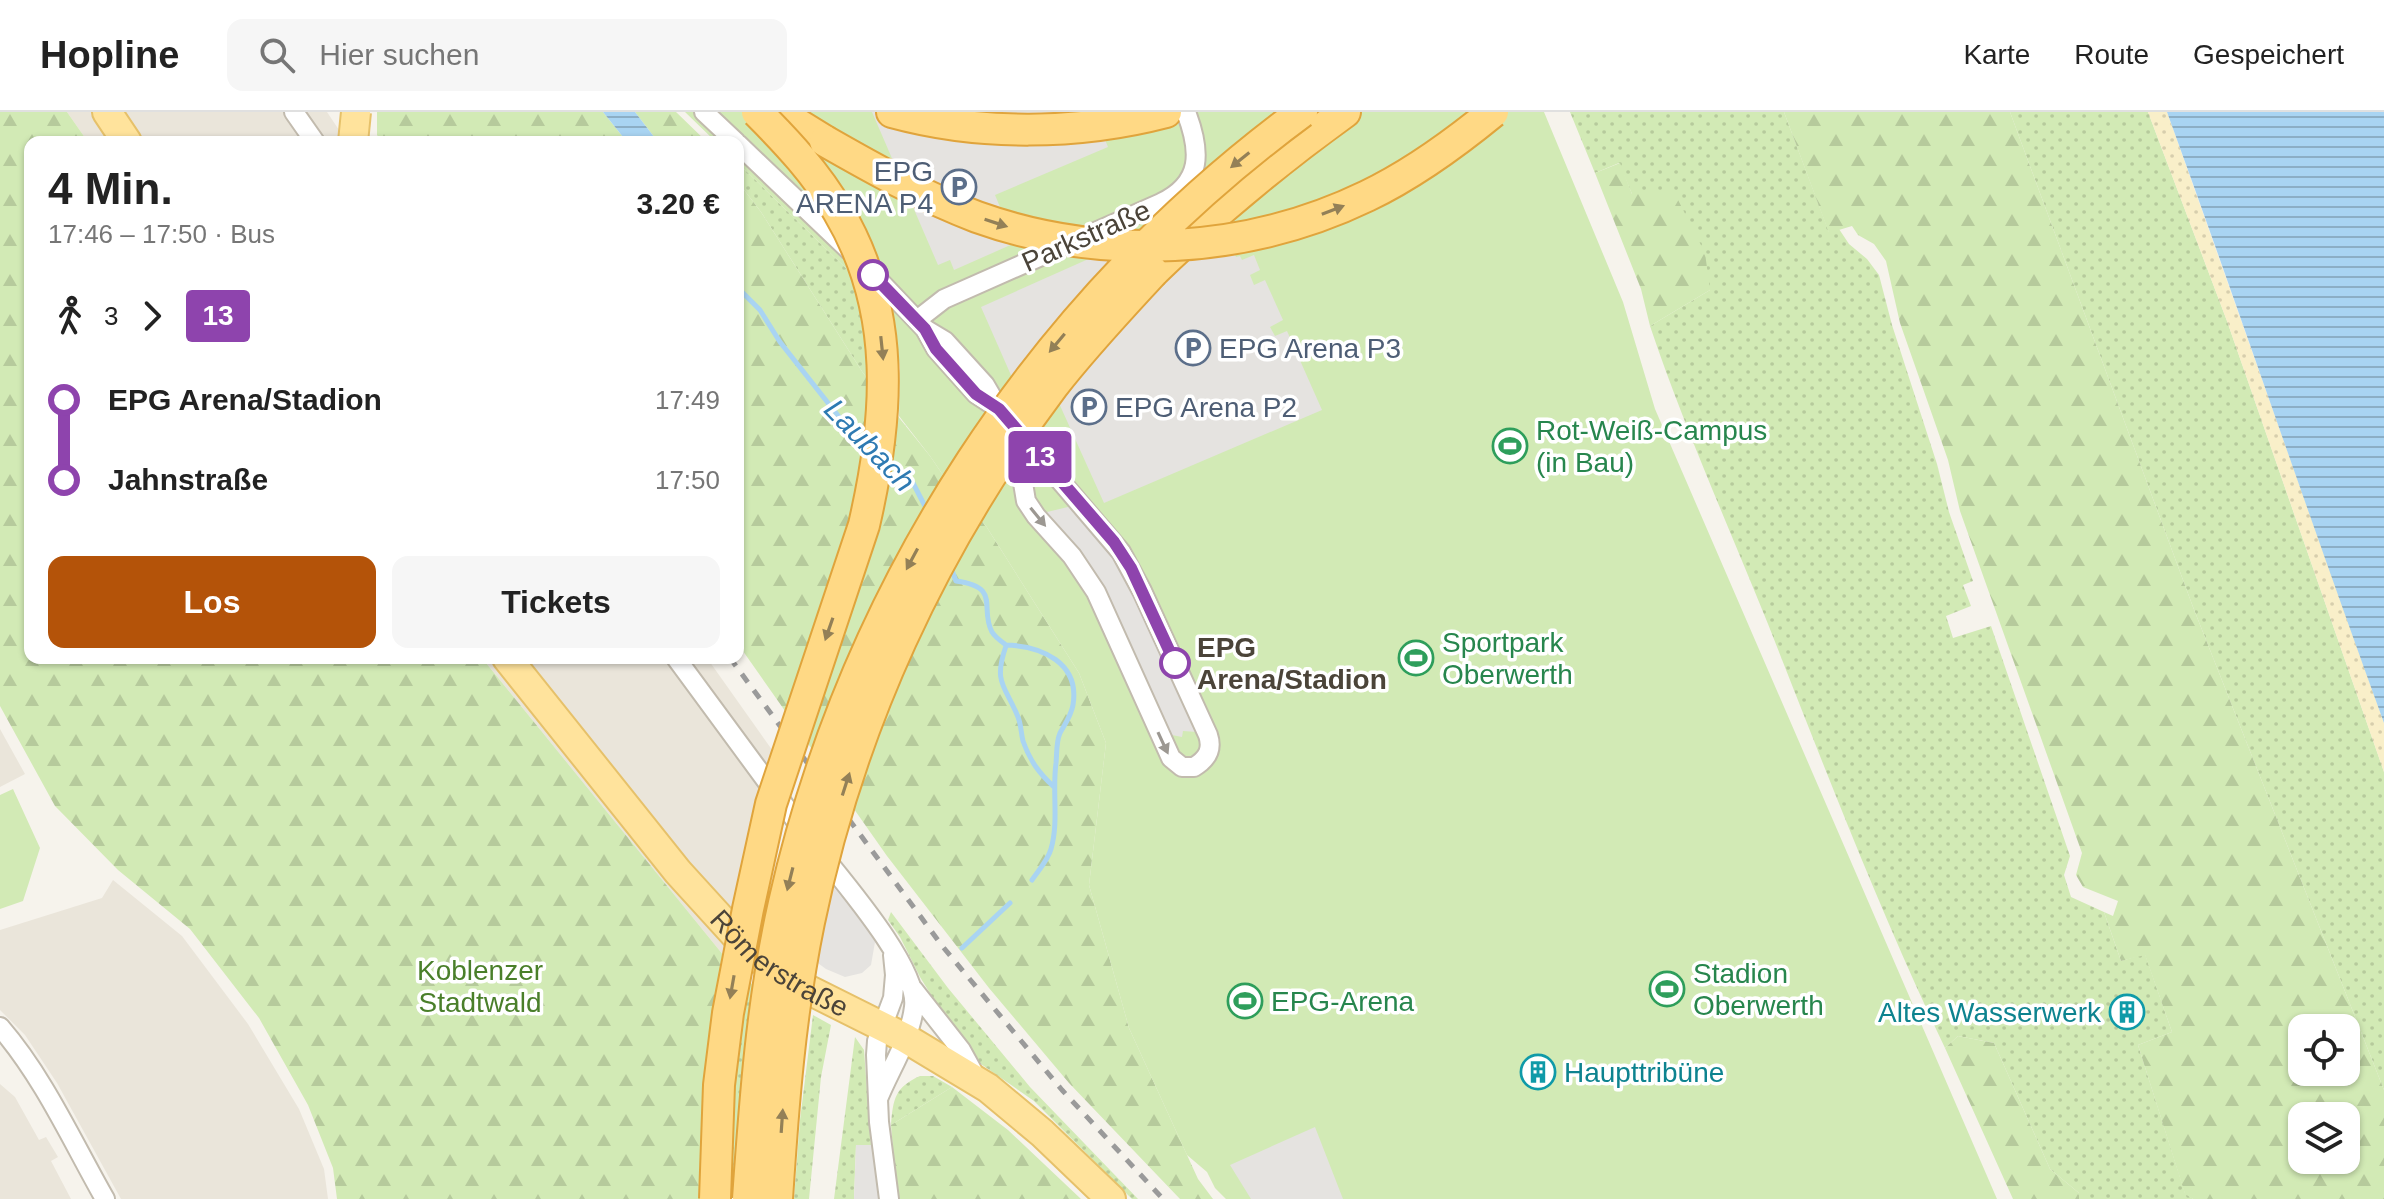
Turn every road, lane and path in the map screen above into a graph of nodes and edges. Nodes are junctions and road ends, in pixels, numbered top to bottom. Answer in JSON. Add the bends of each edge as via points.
{"nodes":[{"id":1,"x":107,"y":112,"type":"edge"},
{"id":2,"x":294,"y":112,"type":"edge"},
{"id":3,"x":356,"y":112,"type":"edge"},
{"id":4,"x":704,"y":112,"type":"edge"},
{"id":5,"x":757,"y":112,"type":"edge"},
{"id":6,"x":778,"y":112,"type":"edge"},
{"id":7,"x":892,"y":112,"type":"edge"},
{"id":8,"x":1166,"y":112,"type":"edge"},
{"id":9,"x":1186,"y":112,"type":"edge"},
{"id":10,"x":1302,"y":112,"type":"edge"},
{"id":11,"x":1345,"y":112,"type":"edge"},
{"id":12,"x":1493,"y":112,"type":"edge"},
{"id":13,"x":123,"y":136,"type":"edge"},
{"id":14,"x":311,"y":136,"type":"edge"},
{"id":15,"x":354,"y":136,"type":"edge"},
{"id":16,"x":730,"y":136,"type":"edge"},
{"id":17,"x":744,"y":150,"type":"edge"},
{"id":18,"x":921,"y":325,"type":"junction"},
{"id":19,"x":1029,"y":444,"type":"junction"},
{"id":20,"x":512,"y":664,"type":"edge"},
{"id":21,"x":680,"y":664,"type":"edge"},
{"id":22,"x":893,"y":952,"type":"junction"},
{"id":23,"x":913,"y":989,"type":"junction"},
{"id":24,"x":0,"y":1027,"type":"edge"},
{"id":25,"x":894,"y":1032,"type":"junction"},
{"id":26,"x":978,"y":1081,"type":"junction"},
{"id":27,"x":105,"y":1199,"type":"edge"},
{"id":28,"x":715,"y":1199,"type":"edge"},
{"id":29,"x":748,"y":1199,"type":"edge"},
{"id":30,"x":777,"y":1199,"type":"edge"},
{"id":31,"x":889,"y":1199,"type":"edge"},
{"id":32,"x":1111,"y":1199,"type":"edge"}],
"edges":[{"from":1,"to":13,"type":"main road"},
{"from":2,"to":14,"type":"street"},
{"from":3,"to":15,"type":"main road","bridge":true},
{"from":4,"to":16,"type":"street"},
{"from":5,"to":28,"type":"highway","one_way":true,"bridge":true,"via":[[822,186],[857,248],[880,324],[883,409],[864,525],[771,804],[748,909],[719,1085]]},
{"from":6,"to":12,"type":"highway","one_way":true,"bridge":true,"via":[[908,187],[977,217],[1068,240],[1163,245],[1237,239],[1334,210],[1427,162]]},
{"from":7,"to":8,"type":"highway","via":[[951,124],[1024,129],[1087,126]]},
{"from":9,"to":18,"type":"street","name":"Parkstraße","via":[[1196,152],[1192,177],[1180,192],[944,299]]},
{"from":10,"to":29,"type":"highway","one_way":true,"bridge":true,"via":[[1177,214],[1073,323],[983,441],[903,576],[837,723],[792,871],[771,972]]},
{"from":30,"to":11,"type":"highway","one_way":true,"bridge":true,"via":[[790,1034],[818,880],[870,712],[933,573],[1026,425],[1116,312],[1217,212]]},
{"from":17,"to":18,"type":"street"},
{"from":18,"to":19,"type":"street","via":[[962,358]]},
{"from":19,"to":19,"type":"street","one_way":true,"via":[[1023,483],[1030,509],[1096,592],[1171,758],[1182,767],[1194,767],[1211,743],[1131,568]]},
{"from":20,"to":25,"type":"main road","name":"Römerstraße","via":[[678,872],[745,946],[807,989]]},
{"from":21,"to":22,"type":"street"},
{"from":22,"to":23,"type":"street"},
{"from":22,"to":25,"type":"street"},
{"from":23,"to":25,"type":"street","via":[[914,1007]]},
{"from":23,"to":26,"type":"street","via":[[961,1050]]},
{"from":24,"to":27,"type":"street","via":[[34,1073]]},
{"from":25,"to":26,"type":"main road","name":"Römerstraße"},
{"from":25,"to":31,"type":"street","via":[[877,1041],[876,1055]]},
{"from":26,"to":32,"type":"main road","name":"Römerstraße"}]}
